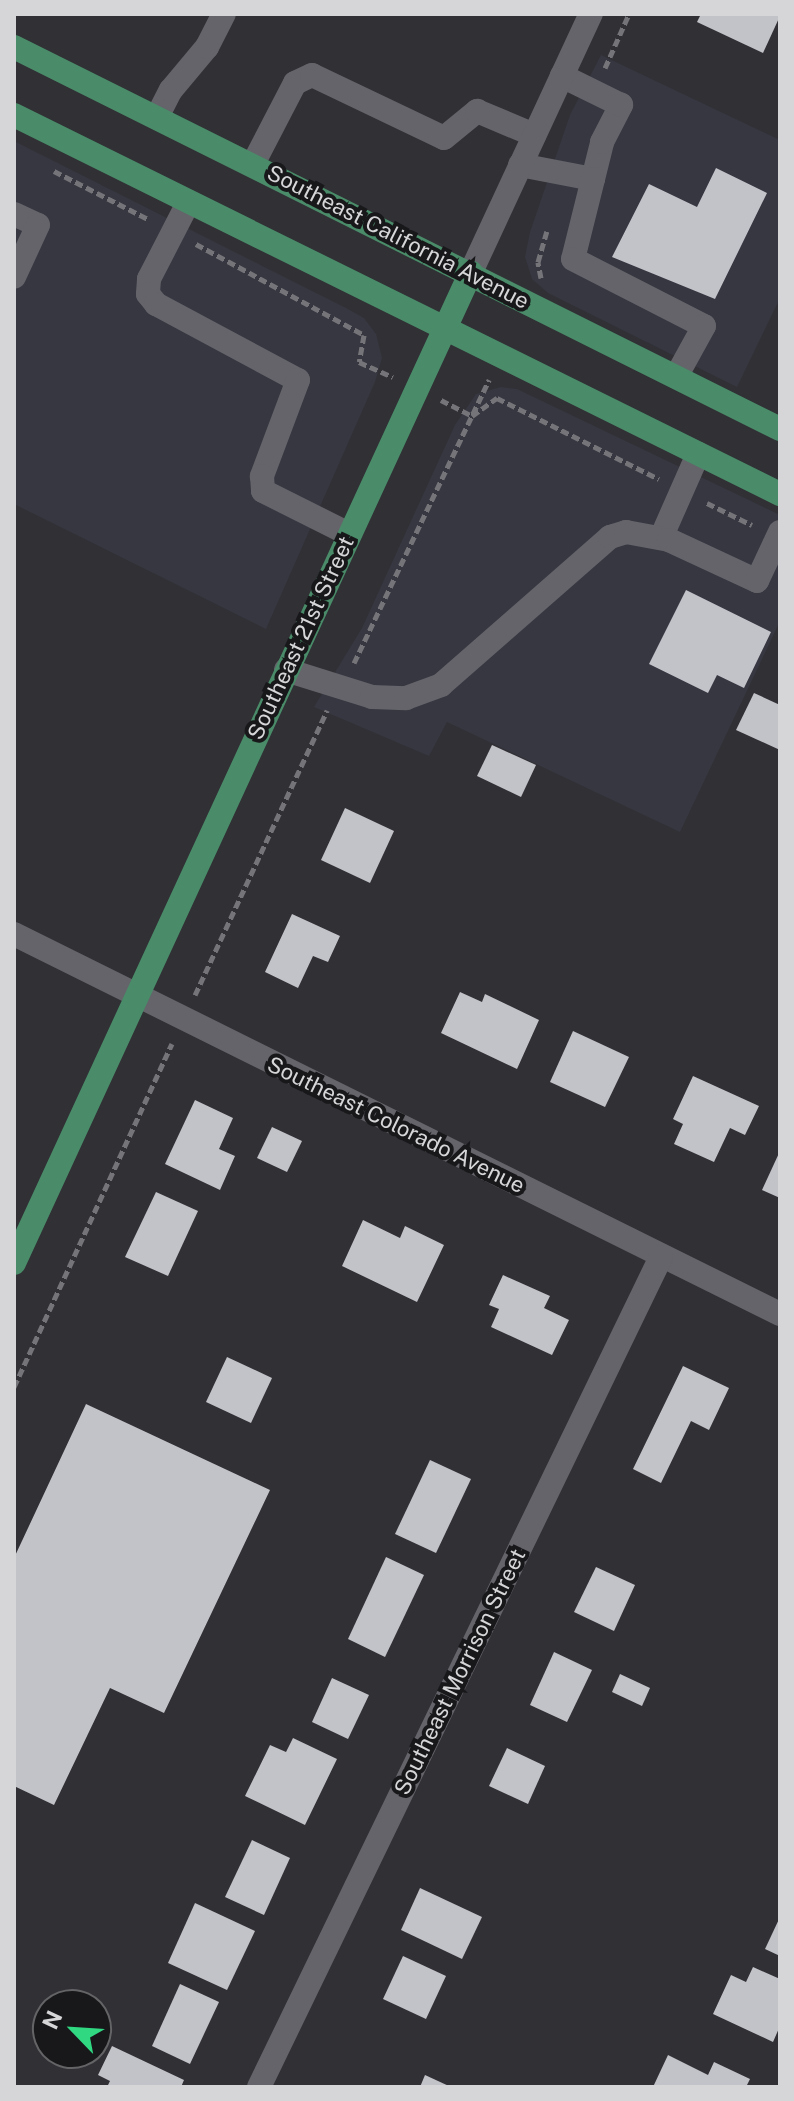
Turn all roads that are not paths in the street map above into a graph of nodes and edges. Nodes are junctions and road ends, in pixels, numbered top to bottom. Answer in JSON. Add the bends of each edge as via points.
{"nodes":[{"id":1,"x":224,"y":14,"type":"edge"},
{"id":2,"x":591,"y":14,"type":"edge"},
{"id":3,"x":14,"y":47,"type":"edge"},
{"id":4,"x":562,"y":76,"type":"junction"},
{"id":5,"x":14,"y":115,"type":"edge"},
{"id":6,"x":157,"y":117,"type":"junction"},
{"id":7,"x":534,"y":135,"type":"junction"},
{"id":8,"x":253,"y":164,"type":"junction"},
{"id":9,"x":520,"y":165,"type":"junction"},
{"id":10,"x":593,"y":179,"type":"junction"},
{"id":11,"x":188,"y":203,"type":"junction"},
{"id":12,"x":14,"y":214,"type":"edge"},
{"id":13,"x":471,"y":272,"type":"junction"},
{"id":14,"x":14,"y":277,"type":"edge"},
{"id":15,"x":444,"y":330,"type":"junction"},
{"id":16,"x":676,"y":377,"type":"junction"},
{"id":17,"x":780,"y":429,"type":"edge"},
{"id":18,"x":698,"y":454,"type":"junction"},
{"id":19,"x":780,"y":494,"type":"edge"},
{"id":20,"x":349,"y":534,"type":"junction"},
{"id":21,"x":779,"y":534,"type":"edge"},
{"id":22,"x":661,"y":538,"type":"junction"},
{"id":23,"x":286,"y":670,"type":"junction"},
{"id":24,"x":14,"y":934,"type":"edge"},
{"id":25,"x":137,"y":996,"type":"junction"},
{"id":26,"x":661,"y":1257,"type":"junction"},
{"id":27,"x":14,"y":1263,"type":"edge"},
{"id":28,"x":780,"y":1314,"type":"edge"},
{"id":29,"x":259,"y":2087,"type":"edge"}],
"edges":[{"from":1,"to":6,"type":"street"},
{"from":2,"to":4,"type":"street","name":"Southeast 21st Street"},
{"from":3,"to":6,"type":"main road","name":"Southeast California Avenue"},
{"from":4,"to":7,"type":"street","name":"Southeast 21st Street"},
{"from":4,"to":10,"type":"street","via":[[621,105],[602,142]]},
{"from":5,"to":11,"type":"main road"},
{"from":6,"to":8,"type":"main road","name":"Southeast California Avenue"},
{"from":7,"to":8,"type":"street","via":[[477,111],[444,138],[312,75],[295,83]]},
{"from":7,"to":9,"type":"street","name":"Southeast 21st Street"},
{"from":8,"to":13,"type":"main road","name":"Southeast California Avenue"},
{"from":9,"to":10,"type":"street"},
{"from":9,"to":13,"type":"street","name":"Southeast 21st Street"},
{"from":10,"to":16,"type":"street","via":[[573,259],[704,326]]},
{"from":11,"to":15,"type":"main road"},
{"from":11,"to":20,"type":"street","via":[[149,279],[148,294],[156,304],[298,380],[262,476],[263,491]]},
{"from":12,"to":14,"type":"street","via":[[38,225]]},
{"from":13,"to":15,"type":"main road","name":"Southeast 21st Street"},
{"from":13,"to":16,"type":"main road","name":"Southeast California Avenue"},
{"from":15,"to":18,"type":"main road"},
{"from":15,"to":20,"type":"main road","name":"Southeast 21st Street"},
{"from":16,"to":17,"type":"main road","name":"Southeast California Avenue"},
{"from":18,"to":19,"type":"main road"},
{"from":18,"to":22,"type":"street"},
{"from":20,"to":23,"type":"main road","name":"Southeast 21st Street"},
{"from":21,"to":22,"type":"street","via":[[757,581]]},
{"from":22,"to":23,"type":"street","via":[[626,532],[610,537],[441,685],[406,698],[372,697]]},
{"from":23,"to":25,"type":"main road","name":"Southeast 21st Street"},
{"from":24,"to":25,"type":"street","name":"Southeast Colorado Avenue"},
{"from":25,"to":26,"type":"street","name":"Southeast Colorado Avenue"},
{"from":25,"to":27,"type":"main road","name":"Southeast 21st Street"},
{"from":26,"to":28,"type":"street","name":"Southeast Colorado Avenue"},
{"from":26,"to":29,"type":"street","name":"Southeast Morrison Street"}]}
